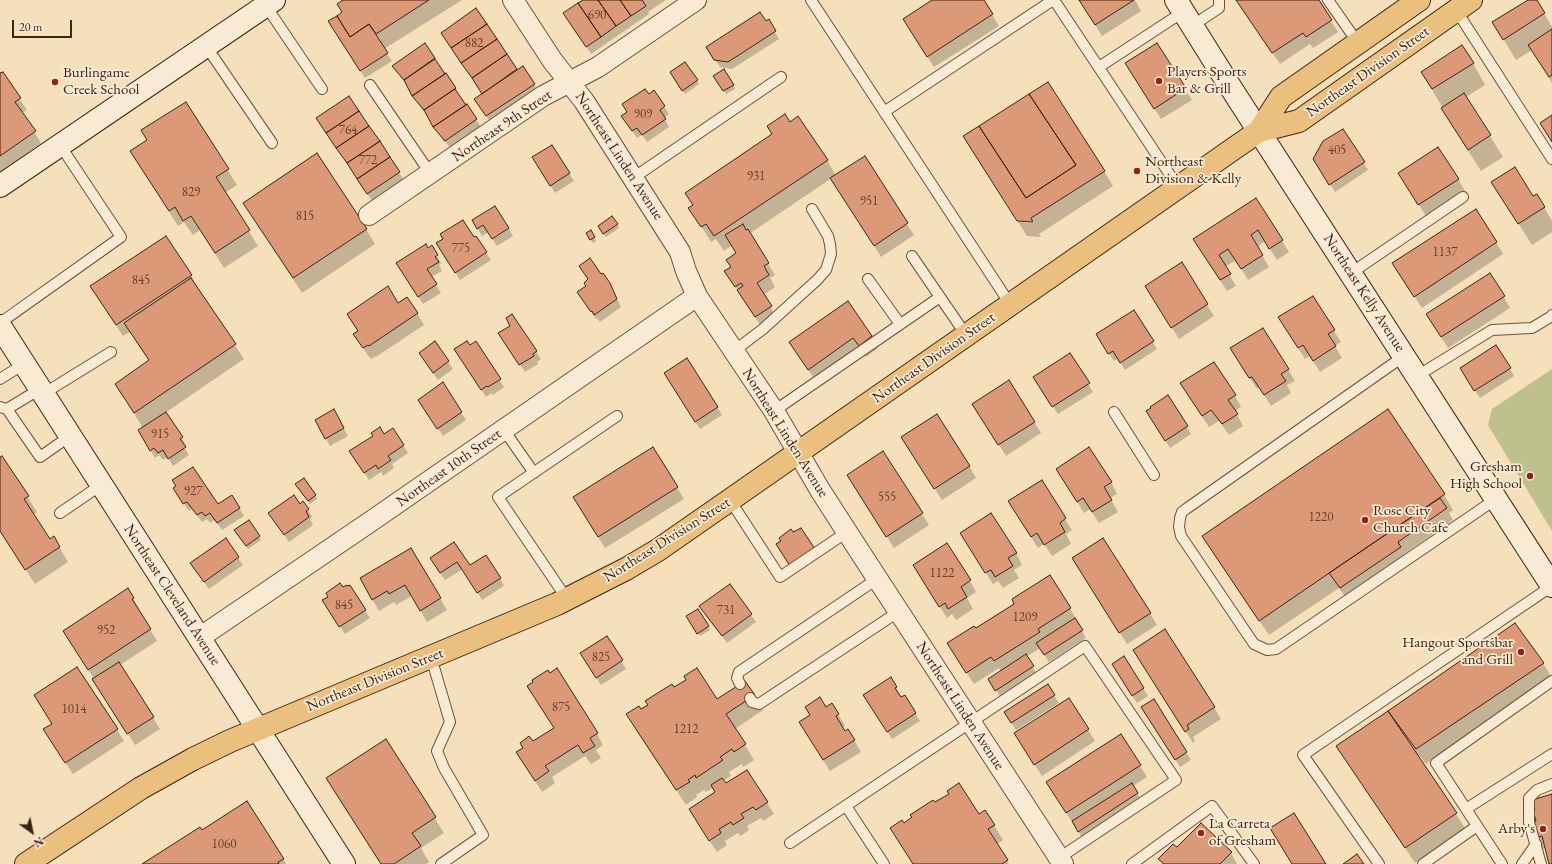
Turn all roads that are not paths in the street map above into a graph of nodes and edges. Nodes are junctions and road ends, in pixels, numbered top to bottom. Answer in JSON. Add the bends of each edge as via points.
{"nodes":[{"id":1,"x":513,"y":0,"type":"edge"},
{"id":2,"x":696,"y":0,"type":"edge"},
{"id":3,"x":811,"y":0,"type":"edge"},
{"id":4,"x":1054,"y":0,"type":"edge"},
{"id":5,"x":1219,"y":0,"type":"edge"},
{"id":6,"x":1328,"y":0,"type":"edge"},
{"id":7,"x":1419,"y":0,"type":"edge"},
{"id":8,"x":270,"y":3,"type":"edge"},
{"id":9,"x":1464,"y":5,"type":"edge"},
{"id":10,"x":1184,"y":13,"type":"edge"},
{"id":11,"x":1358,"y":43,"type":"junction"},
{"id":12,"x":206,"y":46,"type":"junction"},
{"id":13,"x":1099,"y":67,"type":"junction"},
{"id":14,"x":780,"y":77,"type":"dead end"},
{"id":15,"x":570,"y":82,"type":"junction"},
{"id":16,"x":370,"y":85,"type":"dead end"},
{"id":17,"x":322,"y":89,"type":"dead end"},
{"id":18,"x":884,"y":112,"type":"junction"},
{"id":19,"x":1259,"y":131,"type":"junction"},
{"id":20,"x":272,"y":143,"type":"dead end"},
{"id":21,"x":60,"y":145,"type":"junction"},
{"id":22,"x":1552,"y":159,"type":"edge"},
{"id":23,"x":430,"y":173,"type":"junction"},
{"id":24,"x":633,"y":178,"type":"junction"},
{"id":25,"x":0,"y":186,"type":"edge"},
{"id":26,"x":1178,"y":187,"type":"junction"},
{"id":27,"x":1463,"y":197,"type":"dead end"},
{"id":28,"x":812,"y":209,"type":"dead end"},
{"id":29,"x":369,"y":215,"type":"dead end"},
{"id":30,"x":912,"y":256,"type":"dead end"},
{"id":31,"x":1351,"y":273,"type":"junction"},
{"id":32,"x":868,"y":279,"type":"dead end"},
{"id":33,"x":697,"y":296,"type":"junction"},
{"id":34,"x":940,"y":297,"type":"junction"},
{"id":35,"x":1010,"y":304,"type":"junction"},
{"id":36,"x":1552,"y":315,"type":"edge"},
{"id":37,"x":0,"y":323,"type":"edge"},
{"id":38,"x":900,"y":324,"type":"junction"},
{"id":39,"x":0,"y":326,"type":"edge"},
{"id":40,"x":966,"y":336,"type":"junction"},
{"id":41,"x":734,"y":351,"type":"junction"},
{"id":42,"x":111,"y":352,"type":"dead end"},
{"id":43,"x":1404,"y":356,"type":"junction"},
{"id":44,"x":24,"y":364,"type":"junction"},
{"id":45,"x":1417,"y":376,"type":"junction"},
{"id":46,"x":0,"y":379,"type":"edge"},
{"id":47,"x":41,"y":391,"type":"junction"},
{"id":48,"x":4,"y":408,"type":"edge"},
{"id":49,"x":774,"y":411,"type":"junction"},
{"id":50,"x":1114,"y":412,"type":"dead end"},
{"id":51,"x":617,"y":416,"type":"dead end"},
{"id":52,"x":504,"y":430,"type":"junction"},
{"id":53,"x":70,"y":436,"type":"junction"},
{"id":54,"x":798,"y":453,"type":"junction"},
{"id":55,"x":534,"y":472,"type":"junction"},
{"id":56,"x":1154,"y":475,"type":"dead end"},
{"id":57,"x":101,"y":486,"type":"junction"},
{"id":58,"x":1496,"y":499,"type":"junction"},
{"id":59,"x":730,"y":500,"type":"junction"},
{"id":60,"x":60,"y":513,"type":"dead end"},
{"id":61,"x":847,"y":532,"type":"junction"},
{"id":62,"x":877,"y":580,"type":"junction"},
{"id":63,"x":1552,"y":586,"type":"edge"},
{"id":64,"x":567,"y":599,"type":"junction"},
{"id":65,"x":898,"y":612,"type":"junction"},
{"id":66,"x":199,"y":638,"type":"junction"},
{"id":67,"x":431,"y":657,"type":"junction"},
{"id":68,"x":1552,"y":681,"type":"edge"},
{"id":69,"x":740,"y":684,"type":"dead end"},
{"id":70,"x":750,"y":698,"type":"dead end"},
{"id":71,"x":970,"y":722,"type":"junction"},
{"id":72,"x":258,"y":730,"type":"junction"},
{"id":73,"x":1552,"y":754,"type":"edge"},
{"id":74,"x":1552,"y":784,"type":"edge"},
{"id":75,"x":846,"y":806,"type":"junction"},
{"id":76,"x":1466,"y":809,"type":"junction"},
{"id":77,"x":1477,"y":826,"type":"junction"},
{"id":78,"x":790,"y":843,"type":"dead end"},
{"id":79,"x":1536,"y":844,"type":"junction"},
{"id":80,"x":1061,"y":861,"type":"edge"},
{"id":81,"x":26,"y":864,"type":"edge"},
{"id":82,"x":344,"y":864,"type":"edge"},
{"id":83,"x":441,"y":864,"type":"edge"},
{"id":84,"x":884,"y":864,"type":"edge"},
{"id":85,"x":1132,"y":864,"type":"edge"},
{"id":86,"x":1254,"y":864,"type":"edge"},
{"id":87,"x":1379,"y":864,"type":"edge"},
{"id":88,"x":1423,"y":864,"type":"edge"},
{"id":89,"x":1502,"y":864,"type":"edge"},
{"id":90,"x":1522,"y":864,"type":"edge"},
{"id":91,"x":1541,"y":864,"type":"edge"}],
"edges":[{"from":1,"to":15,"type":"street","name":"Northeast Linden Avenue","via":[[552,60]]},
{"from":2,"to":15,"type":"street","name":"Northeast 9th Street","via":[[598,67]]},
{"from":3,"to":18,"type":"lane"},
{"from":4,"to":13,"type":"lane"},
{"from":4,"to":18,"type":"lane"},
{"from":5,"to":10,"type":"lane","via":[[1219,8]]},
{"from":6,"to":11,"type":"lane"},
{"from":7,"to":11,"type":"main road","name":"Northeast Division Street"},
{"from":8,"to":12,"type":"street"},
{"from":8,"to":17,"type":"lane"},
{"from":9,"to":19,"type":"main road","name":"Northeast Division Street","via":[[1299,121]]},
{"from":9,"to":22,"type":"lane"},
{"from":10,"to":13,"type":"lane"},
{"from":10,"to":19,"type":"street","name":"Northeast Kelly Avenue"},
{"from":11,"to":19,"type":"main road","name":"Northeast Division Street","via":[[1281,97]]},
{"from":12,"to":20,"type":"lane"},
{"from":12,"to":21,"type":"street"},
{"from":13,"to":26,"type":"lane"},
{"from":14,"to":24,"type":"lane"},
{"from":15,"to":23,"type":"street","name":"Northeast 9th Street","via":[[544,96]]},
{"from":15,"to":24,"type":"street","name":"Northeast Linden Avenue"},
{"from":16,"to":23,"type":"lane"},
{"from":18,"to":35,"type":"lane"},
{"from":19,"to":26,"type":"main road","name":"Northeast Division Street"},
{"from":19,"to":31,"type":"street","name":"Northeast Kelly Avenue"},
{"from":21,"to":25,"type":"street"},
{"from":21,"to":37,"type":"lane","via":[[121,238]]},
{"from":23,"to":29,"type":"street","name":"Northeast 9th Street"},
{"from":24,"to":33,"type":"street","name":"Northeast Linden Avenue","via":[[680,252]]},
{"from":26,"to":35,"type":"main road","name":"Northeast Division Street"},
{"from":27,"to":31,"type":"lane"},
{"from":28,"to":41,"type":"lane","via":[[830,244],[831,254],[826,270],[763,329]]},
{"from":30,"to":34,"type":"lane"},
{"from":31,"to":43,"type":"street","name":"Northeast Kelly Avenue"},
{"from":32,"to":38,"type":"lane"},
{"from":33,"to":41,"type":"street","name":"Northeast Linden Avenue"},
{"from":33,"to":52,"type":"street","name":"Northeast 10th Street"},
{"from":34,"to":38,"type":"lane"},
{"from":34,"to":40,"type":"lane"},
{"from":35,"to":40,"type":"main road","name":"Northeast Division Street"},
{"from":36,"to":45,"type":"lane","via":[[1532,328],[1492,330]]},
{"from":38,"to":49,"type":"lane"},
{"from":39,"to":44,"type":"street","name":"Northeast Cleveland Avenue"},
{"from":40,"to":54,"type":"main road","name":"Northeast Division Street"},
{"from":41,"to":49,"type":"street","name":"Northeast Linden Avenue"},
{"from":42,"to":47,"type":"lane"},
{"from":43,"to":45,"type":"street","name":"Northeast Kelly Avenue"},
{"from":43,"to":58,"type":"lane","via":[[1182,512],[1179,527],[1181,536],[1254,644],[1267,650],[1276,649]]},
{"from":44,"to":46,"type":"lane"},
{"from":44,"to":47,"type":"street","name":"Northeast Cleveland Avenue"},
{"from":45,"to":58,"type":"street","name":"Northeast Kelly Avenue"},
{"from":47,"to":48,"type":"lane"},
{"from":47,"to":53,"type":"street","name":"Northeast Cleveland Avenue"},
{"from":48,"to":53,"type":"lane","via":[[40,457]]},
{"from":49,"to":54,"type":"street","name":"Northeast Linden Avenue"},
{"from":50,"to":56,"type":"lane"},
{"from":51,"to":55,"type":"lane"},
{"from":52,"to":55,"type":"lane"},
{"from":52,"to":66,"type":"street","name":"Northeast 10th Street"},
{"from":53,"to":57,"type":"street","name":"Northeast Cleveland Avenue"},
{"from":54,"to":59,"type":"main road","name":"Northeast Division Street"},
{"from":54,"to":61,"type":"street","name":"Northeast Linden Avenue"},
{"from":55,"to":64,"type":"lane","via":[[498,497]]},
{"from":57,"to":60,"type":"lane"},
{"from":57,"to":66,"type":"street","name":"Northeast Cleveland Avenue"},
{"from":58,"to":63,"type":"street","name":"Northeast Kelly Avenue"},
{"from":59,"to":61,"type":"lane","via":[[780,577]]},
{"from":59,"to":64,"type":"main road","name":"Northeast Division Street","via":[[658,550]]},
{"from":61,"to":62,"type":"street","name":"Northeast Linden Avenue"},
{"from":62,"to":65,"type":"street","name":"Northeast Linden Avenue"},
{"from":62,"to":69,"type":"lane","via":[[739,672],[737,678]]},
{"from":63,"to":87,"type":"lane","via":[[1303,754]]},
{"from":64,"to":67,"type":"main road","name":"Northeast Division Street"},
{"from":65,"to":70,"type":"lane","via":[[759,704],[752,702]]},
{"from":65,"to":71,"type":"street","name":"Northeast Linden Avenue"},
{"from":66,"to":72,"type":"street","name":"Northeast Cleveland Avenue"},
{"from":67,"to":72,"type":"main road","name":"Northeast Division Street"},
{"from":67,"to":83,"type":"lane","via":[[450,722],[436,751],[483,835]]},
{"from":68,"to":76,"type":"lane","via":[[1436,763]]},
{"from":71,"to":75,"type":"lane"},
{"from":71,"to":80,"type":"street","name":"Northeast Linden Avenue"},
{"from":71,"to":80,"type":"lane","via":[[1085,646],[1176,780]]},
{"from":72,"to":81,"type":"main road","name":"Northeast Division Street","via":[[230,741],[158,778]]},
{"from":72,"to":82,"type":"street","name":"Northeast Cleveland Avenue"},
{"from":73,"to":76,"type":"lane"},
{"from":74,"to":79,"type":"lane","via":[[1537,790],[1529,798],[1529,822]]},
{"from":75,"to":78,"type":"lane"},
{"from":75,"to":84,"type":"lane"},
{"from":76,"to":77,"type":"lane"},
{"from":77,"to":88,"type":"lane"},
{"from":77,"to":89,"type":"lane"},
{"from":79,"to":90,"type":"lane"},
{"from":79,"to":91,"type":"lane"},
{"from":85,"to":86,"type":"lane","via":[[1212,806]]}]}
